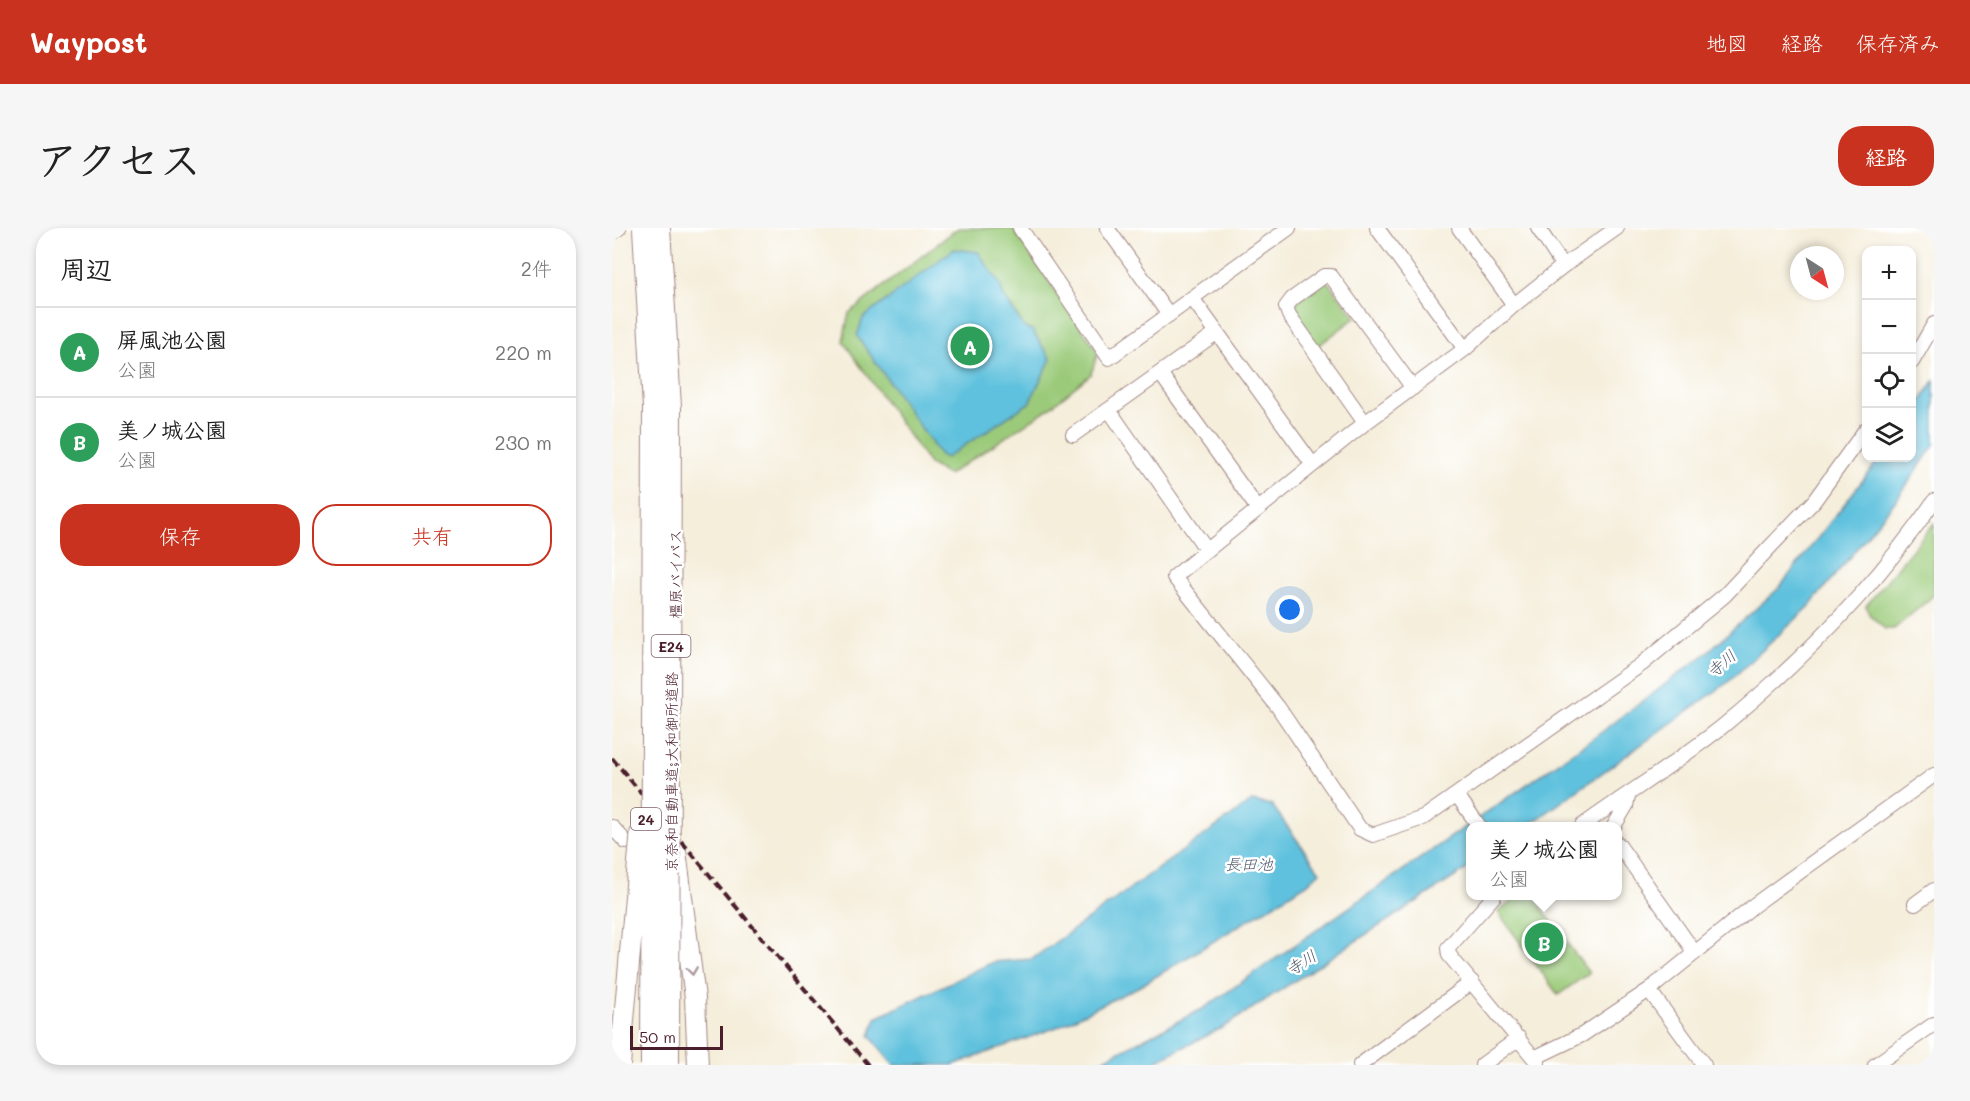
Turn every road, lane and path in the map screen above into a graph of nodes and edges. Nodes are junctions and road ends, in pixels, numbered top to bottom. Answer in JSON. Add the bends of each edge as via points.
{"nodes":[{"id":1,"x":619,"y":228,"type":"edge"},
{"id":2,"x":641,"y":228,"type":"edge"},
{"id":3,"x":662,"y":228,"type":"edge"},
{"id":4,"x":1020,"y":228,"type":"edge"},
{"id":5,"x":1107,"y":228,"type":"edge"},
{"id":6,"x":1290,"y":228,"type":"edge"},
{"id":7,"x":1377,"y":228,"type":"edge"},
{"id":8,"x":1459,"y":228,"type":"edge"},
{"id":9,"x":1538,"y":228,"type":"edge"},
{"id":10,"x":1617,"y":228,"type":"edge"},
{"id":11,"x":612,"y":233,"type":"edge"},
{"id":12,"x":1563,"y":266,"type":"junction"},
{"id":13,"x":1192,"y":298,"type":"junction"},
{"id":14,"x":1514,"y":305,"type":"junction"},
{"id":15,"x":1169,"y":315,"type":"junction"},
{"id":16,"x":1934,"y":324,"type":"edge"},
{"id":17,"x":1216,"y":333,"type":"junction"},
{"id":18,"x":1465,"y":350,"type":"junction"},
{"id":19,"x":1916,"y":354,"type":"edge"},
{"id":20,"x":1161,"y":373,"type":"junction"},
{"id":21,"x":1413,"y":388,"type":"junction"},
{"id":22,"x":1109,"y":410,"type":"junction"},
{"id":23,"x":1365,"y":423,"type":"junction"},
{"id":24,"x":1072,"y":435,"type":"dead end"},
{"id":25,"x":1862,"y":435,"type":"edge"},
{"id":26,"x":1313,"y":465,"type":"junction"},
{"id":27,"x":1934,"y":501,"type":"edge"},
{"id":28,"x":1258,"y":508,"type":"junction"},
{"id":29,"x":1206,"y":549,"type":"junction"},
{"id":30,"x":648,"y":748,"type":"junction"},
{"id":31,"x":1934,"y":775,"type":"edge"},
{"id":32,"x":1628,"y":795,"type":"junction"},
{"id":33,"x":1460,"y":799,"type":"junction"},
{"id":34,"x":1476,"y":822,"type":"edge"},
{"id":35,"x":1588,"y":822,"type":"edge"},
{"id":36,"x":1616,"y":822,"type":"edge"},
{"id":37,"x":612,"y":827,"type":"edge"},
{"id":38,"x":626,"y":842,"type":"dead end"},
{"id":39,"x":676,"y":851,"type":"junction"},
{"id":40,"x":1622,"y":851,"type":"edge"},
{"id":41,"x":1934,"y":890,"type":"edge"},
{"id":42,"x":1490,"y":900,"type":"edge"},
{"id":43,"x":1915,"y":904,"type":"dead end"},
{"id":44,"x":1695,"y":954,"type":"junction"},
{"id":45,"x":1472,"y":982,"type":"junction"},
{"id":46,"x":1649,"y":990,"type":"junction"},
{"id":47,"x":1934,"y":1024,"type":"edge"},
{"id":48,"x":1520,"y":1038,"type":"junction"},
{"id":49,"x":1537,"y":1061,"type":"edge"},
{"id":50,"x":620,"y":1065,"type":"edge"},
{"id":51,"x":642,"y":1065,"type":"edge"},
{"id":52,"x":651,"y":1065,"type":"edge"},
{"id":53,"x":669,"y":1065,"type":"edge"},
{"id":54,"x":676,"y":1065,"type":"edge"},
{"id":55,"x":698,"y":1065,"type":"edge"},
{"id":56,"x":1360,"y":1065,"type":"edge"},
{"id":57,"x":1482,"y":1065,"type":"edge"},
{"id":58,"x":1704,"y":1065,"type":"edge"},
{"id":59,"x":1875,"y":1065,"type":"edge"}],
"edges":[{"from":1,"to":11,"type":"street"},
{"from":2,"to":30,"type":"highway","name":"橿原バイパス","number":"24","bridge":true,"via":[[649,407]]},
{"from":2,"to":52,"type":"highway","name":"京奈和自動車道;大和御所道路","number":"E24","bridge":true,"via":[[653,408]]},
{"from":3,"to":39,"type":"highway","name":"橿原バイパス","number":"24","via":[[675,408]]},
{"from":3,"to":53,"type":"highway","name":"京奈和自動車道;大和御所道路","number":"E24","bridge":true,"via":[[671,419]]},
{"from":4,"to":15,"type":"street","via":[[1109,358]]},
{"from":5,"to":15,"type":"street"},
{"from":6,"to":13,"type":"street"},
{"from":7,"to":18,"type":"street"},
{"from":8,"to":14,"type":"street"},
{"from":9,"to":12,"type":"street"},
{"from":10,"to":12,"type":"street"},
{"from":12,"to":14,"type":"street"},
{"from":13,"to":15,"type":"street"},
{"from":13,"to":17,"type":"street"},
{"from":14,"to":18,"type":"street"},
{"from":16,"to":19,"type":"street"},
{"from":17,"to":20,"type":"street"},
{"from":17,"to":26,"type":"street"},
{"from":18,"to":21,"type":"street"},
{"from":20,"to":22,"type":"street"},
{"from":20,"to":28,"type":"street"},
{"from":21,"to":23,"type":"street"},
{"from":21,"to":23,"type":"street","via":[[1331,276],[1324,276],[1292,299],[1286,307],[1289,315]]},
{"from":22,"to":24,"type":"street"},
{"from":22,"to":29,"type":"street"},
{"from":23,"to":26,"type":"street"},
{"from":25,"to":33,"type":"street","via":[[1814,501],[1725,595],[1642,664]]},
{"from":26,"to":28,"type":"street"},
{"from":27,"to":32,"type":"street","via":[[1875,576],[1782,673],[1723,726]]},
{"from":28,"to":29,"type":"street"},
{"from":29,"to":33,"type":"street","via":[[1174,577],[1278,707],[1360,829],[1373,835],[1423,819]]},
{"from":30,"to":50,"type":"highway","bridge":true},
{"from":30,"to":51,"type":"highway","name":"橿原バイパス","number":"24","bridge":true},
{"from":31,"to":44,"type":"street","via":[[1754,905]]},
{"from":32,"to":35,"type":"street"},
{"from":32,"to":36,"type":"street"},
{"from":33,"to":34,"type":"street"},
{"from":37,"to":38,"type":"street"},
{"from":39,"to":54,"type":"highway","name":"橿原バイパス","number":"24"},
{"from":39,"to":55,"type":"highway","one_way":true,"via":[[695,998]]},
{"from":40,"to":44,"type":"street"},
{"from":41,"to":43,"type":"street"},
{"from":42,"to":45,"type":"street","via":[[1448,948],[1449,955]]},
{"from":44,"to":46,"type":"street"},
{"from":45,"to":48,"type":"street"},
{"from":45,"to":56,"type":"street"},
{"from":46,"to":49,"type":"street"},
{"from":46,"to":58,"type":"street"},
{"from":47,"to":59,"type":"street"},
{"from":48,"to":49,"type":"street"},
{"from":48,"to":57,"type":"street"}]}
